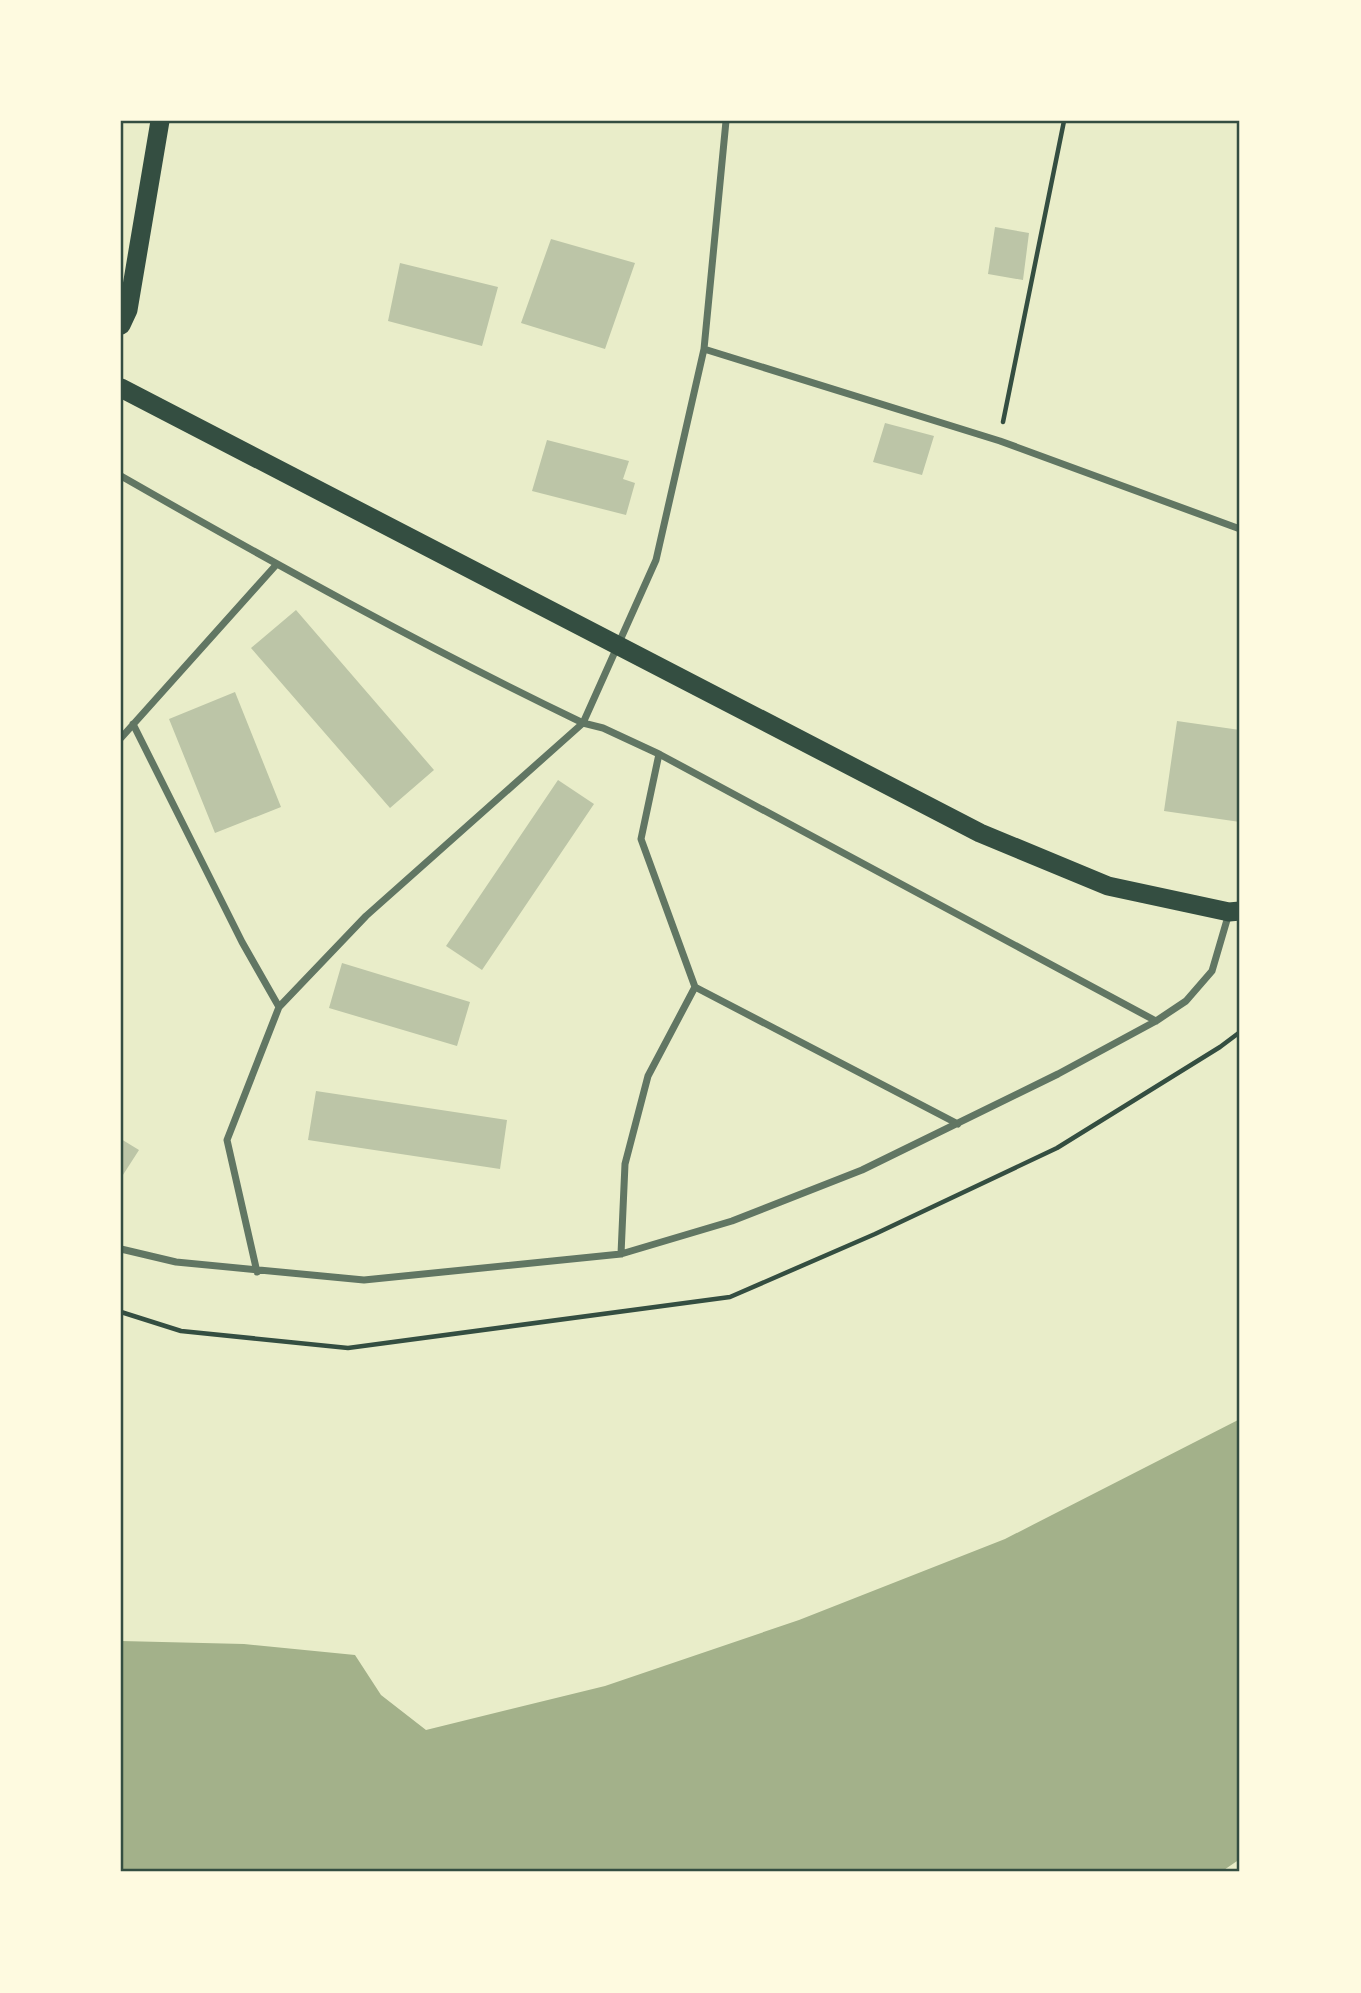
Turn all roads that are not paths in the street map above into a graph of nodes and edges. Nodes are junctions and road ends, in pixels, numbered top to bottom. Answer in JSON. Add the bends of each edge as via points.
{"nodes":[{"id":1,"x":160,"y":121,"type":"edge"},
{"id":2,"x":726,"y":121,"type":"edge"},
{"id":3,"x":121,"y":325,"type":"edge"},
{"id":4,"x":704,"y":349,"type":"junction"},
{"id":5,"x":121,"y":388,"type":"edge"},
{"id":6,"x":121,"y":476,"type":"edge"},
{"id":7,"x":1240,"y":529,"type":"edge"},
{"id":8,"x":275,"y":565,"type":"junction"},
{"id":9,"x":618,"y":645,"type":"junction"},
{"id":10,"x":583,"y":723,"type":"junction"},
{"id":11,"x":134,"y":724,"type":"junction"},
{"id":12,"x":121,"y":738,"type":"edge"},
{"id":13,"x":659,"y":754,"type":"junction"},
{"id":14,"x":1235,"y":911,"type":"edge"},
{"id":15,"x":695,"y":987,"type":"junction"},
{"id":16,"x":279,"y":1007,"type":"junction"},
{"id":17,"x":1156,"y":1020,"type":"junction"},
{"id":18,"x":958,"y":1124,"type":"junction"},
{"id":19,"x":121,"y":1249,"type":"edge"},
{"id":20,"x":621,"y":1254,"type":"junction"},
{"id":21,"x":257,"y":1272,"type":"junction"}],
"edges":[{"from":1,"to":3,"type":"highway","via":[[128,310]]},
{"from":2,"to":4,"type":"street"},
{"from":4,"to":7,"type":"street","via":[[1000,441]]},
{"from":4,"to":9,"type":"street","via":[[656,560]]},
{"from":5,"to":9,"type":"highway"},
{"from":6,"to":8,"type":"street"},
{"from":8,"to":10,"type":"street","via":[[466,667]]},
{"from":8,"to":11,"type":"street"},
{"from":9,"to":10,"type":"street"},
{"from":9,"to":14,"type":"highway","via":[[980,833],[1108,886]]},
{"from":10,"to":13,"type":"street"},
{"from":10,"to":16,"type":"street","via":[[376,907]]},
{"from":11,"to":12,"type":"street"},
{"from":11,"to":16,"type":"street"},
{"from":13,"to":15,"type":"street","via":[[641,839]]},
{"from":13,"to":17,"type":"street"},
{"from":14,"to":17,"type":"street","via":[[1212,971],[1186,1001]]},
{"from":15,"to":18,"type":"street"},
{"from":15,"to":20,"type":"street","via":[[648,1076],[625,1164]]},
{"from":16,"to":21,"type":"street","via":[[227,1140]]},
{"from":17,"to":18,"type":"street"},
{"from":18,"to":20,"type":"street","via":[[862,1170],[732,1221]]},
{"from":19,"to":21,"type":"street","via":[[176,1262]]},
{"from":20,"to":21,"type":"street","via":[[364,1280]]}]}
